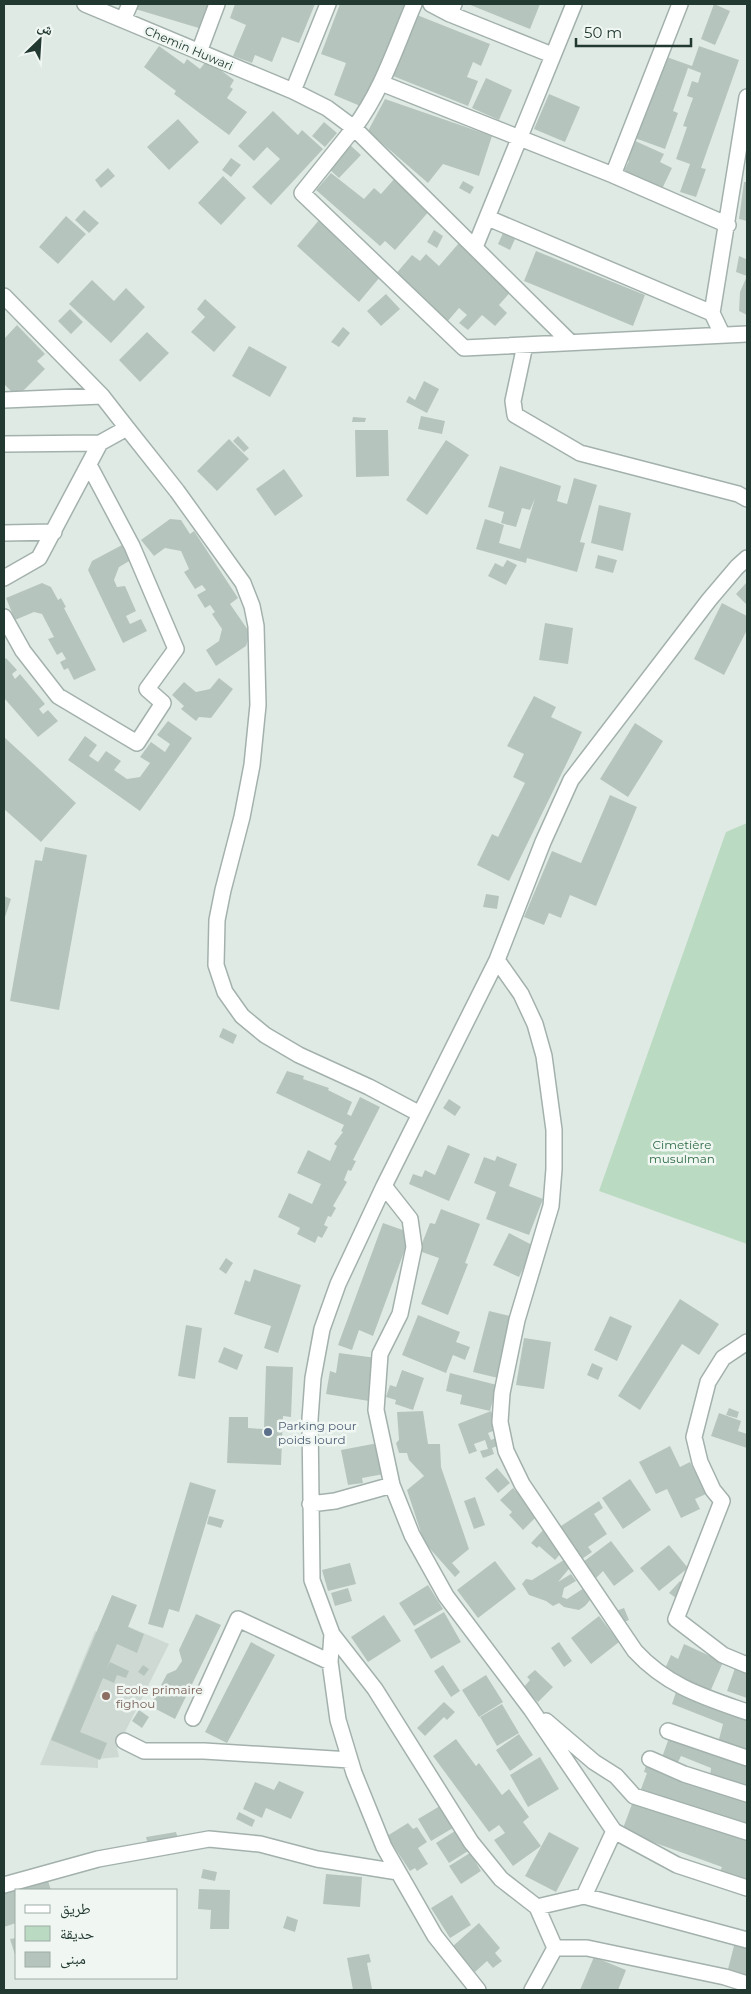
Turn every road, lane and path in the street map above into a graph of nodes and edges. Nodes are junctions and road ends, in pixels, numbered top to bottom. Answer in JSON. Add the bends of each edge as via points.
{"nodes":[{"id":1,"x":86,"y":4,"type":"edge"},
{"id":2,"x":130,"y":4,"type":"edge"},
{"id":3,"x":217,"y":4,"type":"edge"},
{"id":4,"x":328,"y":4,"type":"edge"},
{"id":5,"x":414,"y":4,"type":"edge"},
{"id":6,"x":431,"y":4,"type":"edge"},
{"id":7,"x":574,"y":4,"type":"edge"},
{"id":8,"x":680,"y":4,"type":"edge"},
{"id":9,"x":452,"y":9,"type":"edge"},
{"id":10,"x":123,"y":20,"type":"junction"},
{"id":11,"x":199,"y":52,"type":"junction"},
{"id":12,"x":552,"y":55,"type":"junction"},
{"id":13,"x":381,"y":83,"type":"junction"},
{"id":14,"x":293,"y":91,"type":"junction"},
{"id":15,"x":747,"y":97,"type":"edge"},
{"id":16,"x":354,"y":128,"type":"junction"},
{"id":17,"x":520,"y":139,"type":"junction"},
{"id":18,"x":743,"y":140,"type":"edge"},
{"id":19,"x":613,"y":175,"type":"junction"},
{"id":20,"x":488,"y":218,"type":"junction"},
{"id":21,"x":728,"y":224,"type":"junction"},
{"id":22,"x":475,"y":247,"type":"junction"},
{"id":23,"x":4,"y":296,"type":"edge"},
{"id":24,"x":712,"y":313,"type":"junction"},
{"id":25,"x":722,"y":334,"type":"junction"},
{"id":26,"x":747,"y":334,"type":"edge"},
{"id":27,"x":571,"y":343,"type":"junction"},
{"id":28,"x":525,"y":345,"type":"junction"},
{"id":29,"x":102,"y":396,"type":"junction"},
{"id":30,"x":4,"y":400,"type":"edge"},
{"id":31,"x":127,"y":428,"type":"junction"},
{"id":32,"x":100,"y":443,"type":"junction"},
{"id":33,"x":4,"y":444,"type":"edge"},
{"id":34,"x":89,"y":465,"type":"junction"},
{"id":35,"x":747,"y":499,"type":"edge"},
{"id":36,"x":54,"y":532,"type":"junction"},
{"id":37,"x":4,"y":533,"type":"edge"},
{"id":38,"x":747,"y":558,"type":"edge"},
{"id":39,"x":4,"y":578,"type":"edge"},
{"id":40,"x":4,"y":617,"type":"edge"},
{"id":41,"x":498,"y":960,"type":"junction"},
{"id":42,"x":420,"y":1114,"type":"junction"},
{"id":43,"x":384,"y":1186,"type":"junction"},
{"id":44,"x":747,"y":1342,"type":"edge"},
{"id":45,"x":392,"y":1484,"type":"junction"},
{"id":46,"x":310,"y":1504,"type":"junction"},
{"id":47,"x":332,"y":1634,"type":"junction"},
{"id":48,"x":330,"y":1662,"type":"junction"},
{"id":49,"x":747,"y":1665,"type":"edge"},
{"id":50,"x":531,"y":1709,"type":"junction"},
{"id":51,"x":747,"y":1712,"type":"edge"},
{"id":52,"x":193,"y":1718,"type":"dead end"},
{"id":53,"x":668,"y":1731,"type":"dead end"},
{"id":54,"x":124,"y":1741,"type":"dead end"},
{"id":55,"x":747,"y":1758,"type":"edge"},
{"id":56,"x":650,"y":1759,"type":"dead end"},
{"id":57,"x":350,"y":1760,"type":"junction"},
{"id":58,"x":747,"y":1794,"type":"edge"},
{"id":59,"x":614,"y":1831,"type":"junction"},
{"id":60,"x":747,"y":1832,"type":"edge"},
{"id":61,"x":398,"y":1872,"type":"junction"},
{"id":62,"x":4,"y":1884,"type":"edge"},
{"id":63,"x":747,"y":1888,"type":"edge"},
{"id":64,"x":584,"y":1896,"type":"junction"},
{"id":65,"x":537,"y":1907,"type":"junction"},
{"id":66,"x":747,"y":1940,"type":"edge"},
{"id":67,"x":555,"y":1948,"type":"junction"},
{"id":68,"x":747,"y":1984,"type":"edge"},
{"id":69,"x":478,"y":1990,"type":"edge"},
{"id":70,"x":532,"y":1990,"type":"edge"}],
"edges":[{"from":1,"to":10,"type":"street","name":"Chemin Huwari"},
{"from":2,"to":10,"type":"street"},
{"from":3,"to":11,"type":"street"},
{"from":4,"to":14,"type":"street"},
{"from":5,"to":13,"type":"street"},
{"from":6,"to":9,"type":"street"},
{"from":7,"to":12,"type":"street"},
{"from":8,"to":19,"type":"street"},
{"from":9,"to":12,"type":"street"},
{"from":10,"to":11,"type":"street","name":"Chemin Huwari"},
{"from":11,"to":14,"type":"street","name":"Chemin Huwari"},
{"from":12,"to":17,"type":"street"},
{"from":13,"to":16,"type":"street","via":[[366,113]]},
{"from":13,"to":17,"type":"street"},
{"from":14,"to":16,"type":"street","name":"Chemin Huwari","via":[[327,108]]},
{"from":15,"to":18,"type":"street"},
{"from":16,"to":22,"type":"street","name":"Chemin Huwari"},
{"from":16,"to":28,"type":"street","via":[[302,193],[464,348]]},
{"from":17,"to":19,"type":"street"},
{"from":17,"to":20,"type":"street"},
{"from":18,"to":21,"type":"street"},
{"from":19,"to":21,"type":"street"},
{"from":20,"to":22,"type":"street"},
{"from":20,"to":24,"type":"street"},
{"from":21,"to":24,"type":"street"},
{"from":22,"to":27,"type":"street","name":"Chemin Huwari"},
{"from":23,"to":29,"type":"street"},
{"from":24,"to":25,"type":"street"},
{"from":25,"to":26,"type":"street"},
{"from":25,"to":27,"type":"street"},
{"from":27,"to":28,"type":"street"},
{"from":28,"to":35,"type":"street","via":[[513,401],[516,415],[580,453]]},
{"from":29,"to":30,"type":"street"},
{"from":29,"to":31,"type":"street"},
{"from":31,"to":32,"type":"street"},
{"from":31,"to":42,"type":"street","via":[[243,583],[256,626],[258,705],[252,765],[217,920],[216,965],[225,992],[242,1016],[265,1035]]},
{"from":32,"to":33,"type":"street"},
{"from":32,"to":34,"type":"street"},
{"from":34,"to":36,"type":"street"},
{"from":34,"to":40,"type":"street","via":[[132,546],[176,649],[147,689],[163,703],[137,743],[58,696],[23,651]]},
{"from":36,"to":37,"type":"street"},
{"from":36,"to":39,"type":"street","via":[[40,558]]},
{"from":38,"to":41,"type":"street","via":[[709,600],[570,780]]},
{"from":41,"to":42,"type":"street"},
{"from":41,"to":51,"type":"street","via":[[521,994],[535,1024],[544,1056],[554,1130],[551,1206],[517,1320],[502,1393],[500,1422],[506,1451],[522,1484],[647,1664],[682,1688]]},
{"from":42,"to":43,"type":"street"},
{"from":43,"to":45,"type":"street","via":[[410,1219],[414,1247],[400,1314],[380,1354],[377,1378],[376,1410]]},
{"from":43,"to":46,"type":"street","via":[[338,1284],[322,1329],[310,1419]]},
{"from":44,"to":49,"type":"street","via":[[723,1358],[708,1382],[694,1437],[700,1462],[722,1501],[676,1619],[723,1655]]},
{"from":45,"to":46,"type":"street","via":[[335,1501]]},
{"from":45,"to":50,"type":"street","via":[[412,1535],[446,1596]]},
{"from":46,"to":47,"type":"street","via":[[312,1580]]},
{"from":47,"to":48,"type":"street"},
{"from":47,"to":65,"type":"street","via":[[375,1688],[471,1842],[501,1879]]},
{"from":48,"to":52,"type":"street","via":[[238,1619]]},
{"from":48,"to":57,"type":"street","via":[[338,1720]]},
{"from":50,"to":59,"type":"street"},
{"from":50,"to":60,"type":"street","via":[[594,1762],[616,1776],[634,1796]]},
{"from":53,"to":55,"type":"street"},
{"from":54,"to":57,"type":"street","via":[[144,1751],[204,1751]]},
{"from":56,"to":58,"type":"street","via":[[684,1774]]},
{"from":57,"to":61,"type":"street","via":[[384,1847]]},
{"from":59,"to":63,"type":"street","via":[[677,1865]]},
{"from":59,"to":64,"type":"street"},
{"from":61,"to":62,"type":"street","via":[[317,1859],[260,1844],[209,1839],[98,1859]]},
{"from":61,"to":69,"type":"street","via":[[435,1936]]},
{"from":64,"to":65,"type":"street"},
{"from":64,"to":66,"type":"street"},
{"from":65,"to":67,"type":"street"},
{"from":67,"to":68,"type":"street","via":[[587,1948]]},
{"from":67,"to":70,"type":"street"}]}
